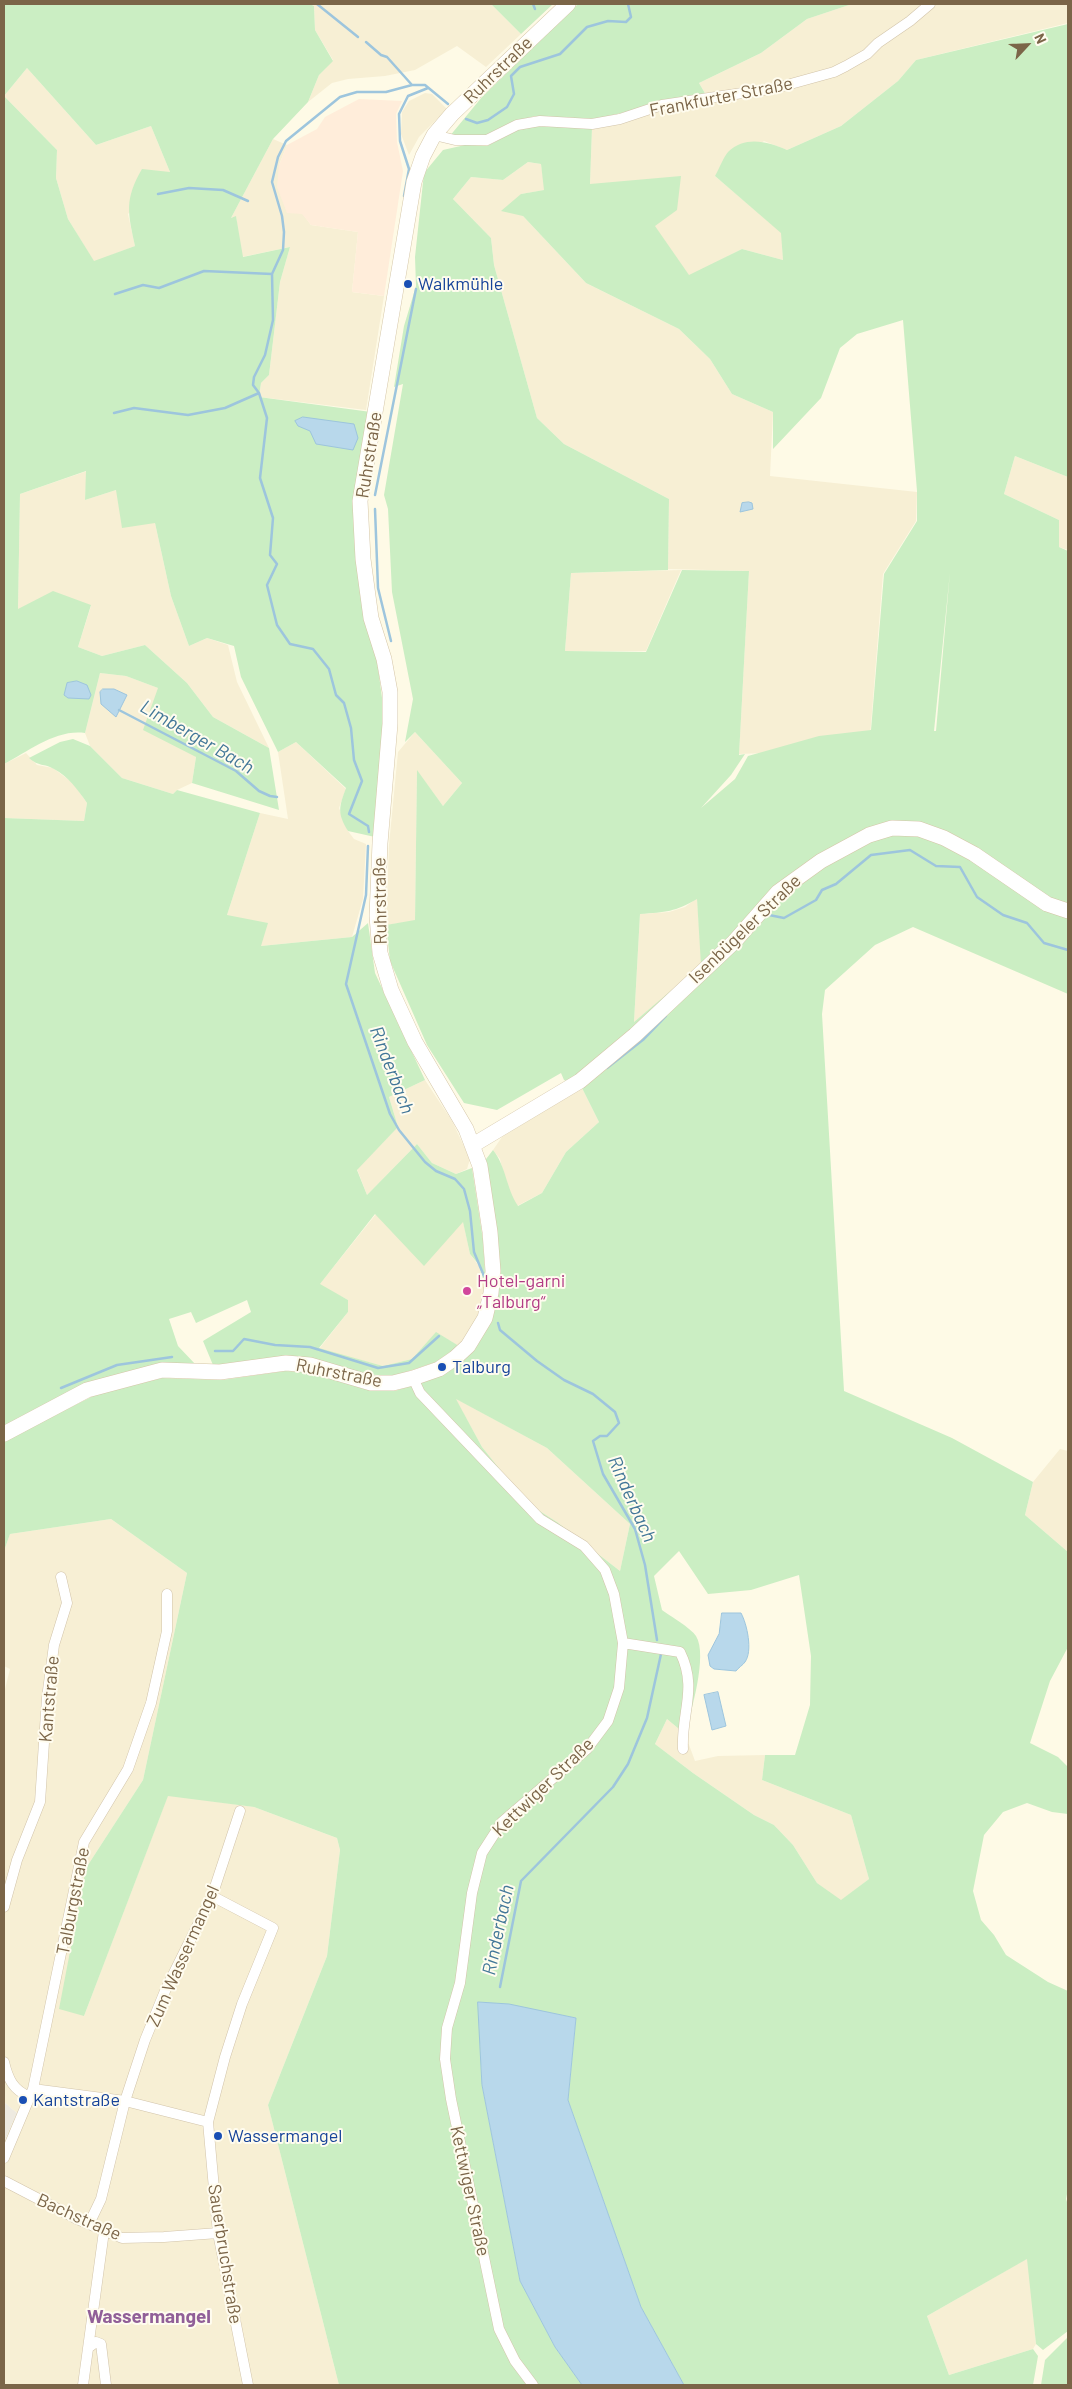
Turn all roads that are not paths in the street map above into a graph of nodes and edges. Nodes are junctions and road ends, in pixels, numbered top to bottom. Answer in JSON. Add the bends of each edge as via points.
{"nodes":[{"id":1,"x":568,"y":4,"type":"edge"},
{"id":2,"x":930,"y":4,"type":"edge"},
{"id":3,"x":434,"y":135,"type":"junction"},
{"id":4,"x":1068,"y":911,"type":"edge"},
{"id":5,"x":474,"y":1146,"type":"junction"},
{"id":6,"x":413,"y":1378,"type":"junction"},
{"id":7,"x":4,"y":1434,"type":"edge"},
{"id":8,"x":61,"y":1577,"type":"dead end"},
{"id":9,"x":167,"y":1594,"type":"dead end"},
{"id":10,"x":623,"y":1643,"type":"junction"},
{"id":11,"x":683,"y":1749,"type":"dead end"},
{"id":12,"x":240,"y":1811,"type":"dead end"},
{"id":13,"x":212,"y":1896,"type":"junction"},
{"id":14,"x":4,"y":1907,"type":"edge"},
{"id":15,"x":4,"y":2062,"type":"edge"},
{"id":16,"x":32,"y":2093,"type":"junction"},
{"id":17,"x":125,"y":2101,"type":"junction"},
{"id":18,"x":208,"y":2122,"type":"junction"},
{"id":19,"x":4,"y":2158,"type":"edge"},
{"id":20,"x":4,"y":2182,"type":"edge"},
{"id":21,"x":89,"y":2224,"type":"junction"},
{"id":22,"x":104,"y":2231,"type":"junction"},
{"id":23,"x":218,"y":2233,"type":"junction"},
{"id":24,"x":88,"y":2348,"type":"junction"},
{"id":25,"x":83,"y":2385,"type":"edge"},
{"id":26,"x":106,"y":2385,"type":"edge"},
{"id":27,"x":248,"y":2385,"type":"edge"},
{"id":28,"x":533,"y":2385,"type":"edge"}],
"edges":[{"from":1,"to":3,"type":"main road","name":"Ruhrstraße"},
{"from":2,"to":3,"type":"street","name":"Frankfurter Straße","via":[[867,54],[846,66],[776,88],[662,105],[620,119],[592,124],[540,121],[517,125],[488,140],[455,140]]},
{"from":3,"to":5,"type":"main road","name":"Ruhrstraße","via":[[414,182],[362,483],[363,559],[372,618],[390,692],[378,898],[380,953],[415,1042]]},
{"from":4,"to":5,"type":"main road","name":"Isenbügeler Straße","via":[[1047,904],[974,854],[944,838],[919,829],[901,828],[869,835],[821,861],[778,892],[734,942],[588,1075]]},
{"from":5,"to":6,"type":"main road","name":"Ruhrstraße","via":[[480,1166],[493,1271],[485,1318],[468,1346],[455,1358],[440,1369]]},
{"from":6,"to":7,"type":"main road","name":"Ruhrstraße","via":[[393,1383],[371,1383],[310,1365],[286,1363],[220,1372],[162,1370],[87,1390]]},
{"from":6,"to":10,"type":"street","name":"Kettwiger Straße","via":[[420,1393],[540,1519],[584,1546],[605,1570],[614,1594]]},
{"from":8,"to":14,"type":"street","name":"Kantstraße","via":[[67,1603],[54,1645],[40,1802],[17,1860]]},
{"from":9,"to":16,"type":"street","name":"Talburgstraße","via":[[168,1631],[144,1722],[128,1769],[84,1842]]},
{"from":10,"to":11,"type":"street","via":[[680,1652],[689,1679]]},
{"from":10,"to":28,"type":"street","name":"Kettwiger Straße","via":[[619,1688],[608,1721],[587,1749],[502,1822],[482,1853],[472,1893],[460,1983],[445,2046],[451,2099],[497,2320],[515,2362]]},
{"from":12,"to":13,"type":"street","name":"Zum Wassermangel"},
{"from":13,"to":17,"type":"street","name":"Zum Wassermangel","via":[[165,1990]]},
{"from":13,"to":18,"type":"street","name":"Sauerbruchstraße","via":[[273,1928],[242,2004]]},
{"from":15,"to":16,"type":"street","via":[[12,2084],[19,2092]]},
{"from":16,"to":17,"type":"street"},
{"from":16,"to":19,"type":"street","name":"Talburgstraße"},
{"from":17,"to":18,"type":"street"},
{"from":17,"to":21,"type":"street","name":"Zum Wassermangel","via":[[101,2199]]},
{"from":18,"to":23,"type":"street","name":"Sauerbruchstraße"},
{"from":20,"to":21,"type":"street","name":"Bachstraße"},
{"from":21,"to":22,"type":"street","name":"Bachstraße"},
{"from":22,"to":23,"type":"street","name":"Bachstraße","via":[[122,2238]]},
{"from":22,"to":24,"type":"street"},
{"from":23,"to":27,"type":"street","name":"Sauerbruchstraße"},
{"from":24,"to":25,"type":"street"},
{"from":24,"to":26,"type":"street","via":[[96,2342],[101,2344]]}]}
